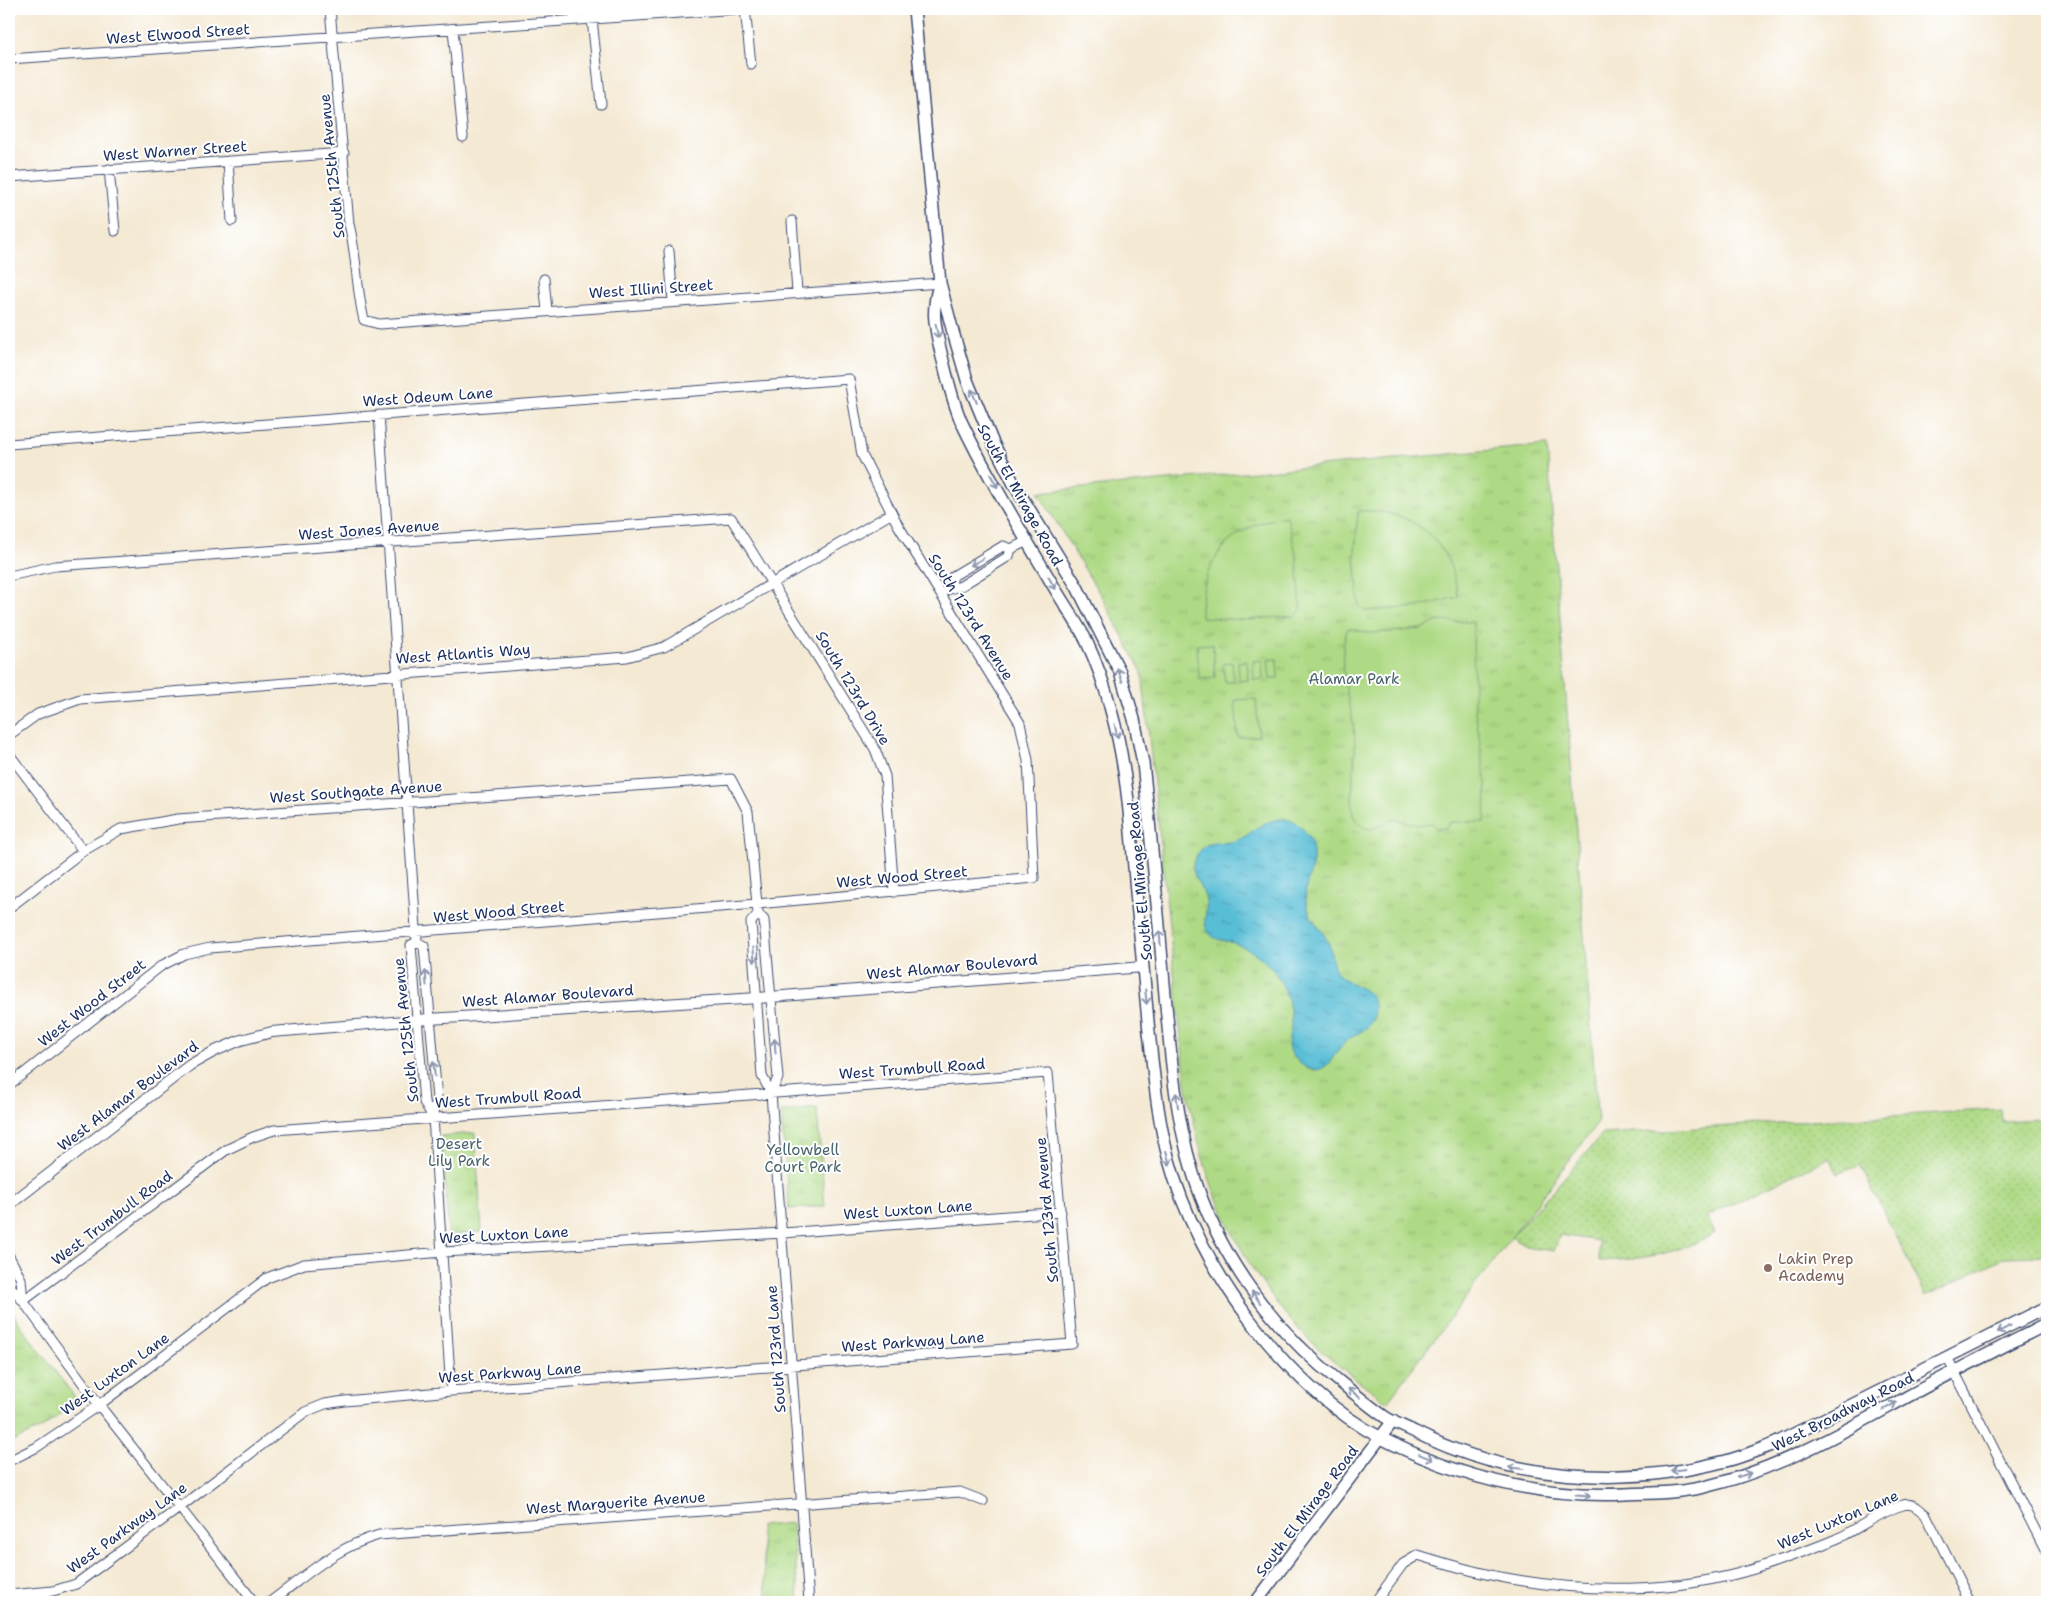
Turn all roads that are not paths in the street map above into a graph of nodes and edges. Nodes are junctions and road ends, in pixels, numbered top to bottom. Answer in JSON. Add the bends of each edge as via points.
{"nodes":[{"id":1,"x":330,"y":9,"type":"edge"},
{"id":2,"x":738,"y":9,"type":"edge"},
{"id":3,"x":746,"y":9,"type":"edge"},
{"id":4,"x":914,"y":9,"type":"edge"},
{"id":5,"x":592,"y":19,"type":"junction"},
{"id":6,"x":453,"y":29,"type":"junction"},
{"id":7,"x":333,"y":37,"type":"junction"},
{"id":8,"x":9,"y":59,"type":"edge"},
{"id":9,"x":751,"y":64,"type":"dead end"},
{"id":10,"x":601,"y":104,"type":"dead end"},
{"id":11,"x":463,"y":137,"type":"dead end"},
{"id":12,"x":344,"y":153,"type":"junction"},
{"id":13,"x":228,"y":161,"type":"junction"},
{"id":14,"x":109,"y":169,"type":"junction"},
{"id":15,"x":9,"y":177,"type":"edge"},
{"id":16,"x":232,"y":221,"type":"dead end"},
{"id":17,"x":792,"y":221,"type":"dead end"},
{"id":18,"x":115,"y":231,"type":"dead end"},
{"id":19,"x":670,"y":252,"type":"dead end"},
{"id":20,"x":544,"y":279,"type":"dead end"},
{"id":21,"x":940,"y":283,"type":"junction"},
{"id":22,"x":797,"y":292,"type":"junction"},
{"id":23,"x":673,"y":301,"type":"junction"},
{"id":24,"x":547,"y":311,"type":"junction"},
{"id":25,"x":364,"y":320,"type":"joint"},
{"id":26,"x":849,"y":379,"type":"joint"},
{"id":27,"x":379,"y":415,"type":"junction"},
{"id":28,"x":9,"y":444,"type":"edge"},
{"id":29,"x":892,"y":513,"type":"junction"},
{"id":30,"x":731,"y":518,"type":"joint"},
{"id":31,"x":1027,"y":541,"type":"junction"},
{"id":32,"x":388,"y":543,"type":"junction"},
{"id":33,"x":9,"y":576,"type":"edge"},
{"id":34,"x":773,"y":582,"type":"junction"},
{"id":35,"x":940,"y":593,"type":"junction"},
{"id":36,"x":398,"y":673,"type":"junction"},
{"id":37,"x":9,"y":734,"type":"edge"},
{"id":38,"x":9,"y":754,"type":"edge"},
{"id":39,"x":731,"y":779,"type":"joint"},
{"id":40,"x":407,"y":802,"type":"junction"},
{"id":41,"x":83,"y":851,"type":"junction"},
{"id":42,"x":1034,"y":878,"type":"joint"},
{"id":43,"x":894,"y":892,"type":"junction"},
{"id":44,"x":757,"y":904,"type":"junction"},
{"id":45,"x":9,"y":908,"type":"edge"},
{"id":46,"x":758,"y":914,"type":"junction"},
{"id":47,"x":416,"y":932,"type":"junction"},
{"id":48,"x":417,"y":942,"type":"junction"},
{"id":49,"x":1143,"y":967,"type":"junction"},
{"id":50,"x":772,"y":996,"type":"junction"},
{"id":51,"x":758,"y":998,"type":"junction"},
{"id":52,"x":429,"y":1019,"type":"junction"},
{"id":53,"x":417,"y":1020,"type":"junction"},
{"id":54,"x":1048,"y":1073,"type":"joint"},
{"id":55,"x":9,"y":1085,"type":"edge"},
{"id":56,"x":772,"y":1093,"type":"junction"},
{"id":57,"x":434,"y":1117,"type":"junction"},
{"id":58,"x":9,"y":1205,"type":"edge"},
{"id":59,"x":1061,"y":1212,"type":"junction"},
{"id":60,"x":783,"y":1233,"type":"junction"},
{"id":61,"x":443,"y":1252,"type":"junction"},
{"id":62,"x":9,"y":1256,"type":"edge"},
{"id":63,"x":9,"y":1285,"type":"edge"},
{"id":64,"x":23,"y":1301,"type":"junction"},
{"id":65,"x":2047,"y":1306,"type":"edge"},
{"id":66,"x":2047,"y":1324,"type":"edge"},
{"id":67,"x":1072,"y":1344,"type":"joint"},
{"id":68,"x":1947,"y":1358,"type":"junction"},
{"id":69,"x":790,"y":1366,"type":"junction"},
{"id":70,"x":1954,"y":1372,"type":"junction"},
{"id":71,"x":451,"y":1390,"type":"junction"},
{"id":72,"x":99,"y":1405,"type":"junction"},
{"id":73,"x":1393,"y":1422,"type":"junction"},
{"id":74,"x":1382,"y":1438,"type":"junction"},
{"id":75,"x":9,"y":1460,"type":"edge"},
{"id":76,"x":983,"y":1501,"type":"dead end"},
{"id":77,"x":802,"y":1503,"type":"junction"},
{"id":78,"x":179,"y":1508,"type":"junction"},
{"id":79,"x":2047,"y":1552,"type":"edge"},
{"id":80,"x":9,"y":1594,"type":"edge"},
{"id":81,"x":254,"y":1602,"type":"edge"},
{"id":82,"x":270,"y":1602,"type":"edge"},
{"id":83,"x":809,"y":1602,"type":"edge"},
{"id":84,"x":1256,"y":1602,"type":"edge"},
{"id":85,"x":1375,"y":1602,"type":"edge"},
{"id":86,"x":1970,"y":1602,"type":"edge"}],
"edges":[{"from":1,"to":7,"type":"street","name":"South 125th Avenue"},
{"from":2,"to":5,"type":"street","name":"West Elwood Street"},
{"from":3,"to":9,"type":"street"},
{"from":4,"to":21,"type":"main road","name":"South El Mirage Road"},
{"from":5,"to":6,"type":"street","name":"West Elwood Street"},
{"from":5,"to":10,"type":"street"},
{"from":6,"to":7,"type":"street","name":"West Elwood Street"},
{"from":6,"to":11,"type":"street"},
{"from":7,"to":8,"type":"street","name":"West Elwood Street"},
{"from":7,"to":12,"type":"street","name":"South 125th Avenue"},
{"from":12,"to":13,"type":"street","name":"West Warner Street"},
{"from":12,"to":25,"type":"street","name":"South 125th Avenue","via":[[349,224]]},
{"from":13,"to":14,"type":"street","name":"West Warner Street"},
{"from":13,"to":16,"type":"street"},
{"from":14,"to":15,"type":"street","name":"West Warner Street"},
{"from":14,"to":18,"type":"street"},
{"from":17,"to":22,"type":"street"},
{"from":19,"to":23,"type":"street"},
{"from":20,"to":24,"type":"street"},
{"from":21,"to":22,"type":"street","name":"West Illini Street"},
{"from":21,"to":31,"type":"main road","name":"South El Mirage Road","one_way":true,"via":[[934,304],[935,327],[960,419]]},
{"from":73,"to":21,"type":"main road","name":"South El Mirage Road","one_way":true,"via":[[1315,1362],[1287,1335],[1238,1271],[1213,1225],[1182,1133],[1169,1041],[1143,763],[1134,718],[1120,672],[1101,630],[1015,486],[992,441],[967,380]]},
{"from":22,"to":23,"type":"street","name":"West Illini Street"},
{"from":23,"to":24,"type":"street","name":"West Illini Street"},
{"from":24,"to":25,"type":"street","name":"West Illini Street","via":[[379,324]]},
{"from":26,"to":27,"type":"street","name":"West Odeum Lane"},
{"from":26,"to":29,"type":"street","name":"South 123rd Avenue","via":[[862,455]]},
{"from":27,"to":28,"type":"street","name":"West Odeum Lane"},
{"from":27,"to":32,"type":"street","name":"South 125th Avenue"},
{"from":29,"to":34,"type":"street","name":"West Atlantis Way"},
{"from":29,"to":35,"type":"street","name":"South 123rd Avenue"},
{"from":30,"to":32,"type":"street","name":"West Jones Avenue"},
{"from":30,"to":34,"type":"street","name":"South 123rd Drive"},
{"from":31,"to":35,"type":"street","via":[[1011,549],[1003,546],[953,576],[950,587]]},
{"from":31,"to":49,"type":"main road","name":"South El Mirage Road","one_way":true,"via":[[1085,639],[1111,710],[1124,775]]},
{"from":32,"to":33,"type":"street","name":"West Jones Avenue","via":[[55,566]]},
{"from":32,"to":36,"type":"street","name":"South 125th Avenue"},
{"from":34,"to":36,"type":"street","name":"West Atlantis Way","via":[[664,647],[650,652]]},
{"from":34,"to":43,"type":"street","name":"South 123rd Drive","via":[[875,749],[885,776]]},
{"from":35,"to":42,"type":"street","name":"South 123rd Avenue","via":[[1020,723],[1028,760]]},
{"from":36,"to":37,"type":"street","name":"West Atlantis Way","via":[[80,698],[38,714]]},
{"from":36,"to":40,"type":"street","name":"South 125th Avenue"},
{"from":38,"to":41,"type":"street"},
{"from":39,"to":40,"type":"street","name":"West Southgate Avenue"},
{"from":39,"to":44,"type":"street","name":"South 123rd Lane","via":[[748,812]]},
{"from":40,"to":41,"type":"street","name":"West Southgate Avenue","via":[[178,819],[121,829]]},
{"from":40,"to":47,"type":"street","name":"South 125th Avenue"},
{"from":41,"to":45,"type":"street","name":"West Southgate Avenue"},
{"from":42,"to":43,"type":"street","name":"West Wood Street"},
{"from":43,"to":44,"type":"street","name":"West Wood Street"},
{"from":44,"to":46,"type":"street","name":"South 123rd Lane"},
{"from":44,"to":47,"type":"street","name":"West Wood Street"},
{"from":46,"to":50,"type":"street","name":"South 123rd Lane","via":[[764,920]]},
{"from":46,"to":51,"type":"street","name":"South 123rd Lane","one_way":true,"via":[[751,922]]},
{"from":47,"to":48,"type":"street","name":"South 125th Avenue"},
{"from":47,"to":55,"type":"street","name":"West Wood Street","via":[[210,948],[184,954],[161,966]]},
{"from":52,"to":48,"type":"street","name":"South 125th Avenue","one_way":true,"via":[[424,946]]},
{"from":48,"to":53,"type":"street","name":"South 125th Avenue","via":[[411,946]]},
{"from":49,"to":50,"type":"street","name":"West Alamar Boulevard"},
{"from":49,"to":74,"type":"main road","name":"South El Mirage Road","one_way":true,"via":[[1158,1115],[1178,1191],[1193,1228],[1221,1280],[1248,1318],[1297,1374],[1347,1416]]},
{"from":50,"to":51,"type":"street","name":"West Alamar Boulevard"},
{"from":56,"to":50,"type":"street","name":"South 123rd Lane","one_way":true,"via":[[778,1078]]},
{"from":51,"to":52,"type":"street","name":"West Alamar Boulevard"},
{"from":51,"to":56,"type":"street","name":"South 123rd Lane","via":[[762,1076]]},
{"from":52,"to":53,"type":"street","name":"West Alamar Boulevard"},
{"from":57,"to":52,"type":"street","name":"South 125th Avenue","one_way":true,"via":[[437,1099]]},
{"from":53,"to":57,"type":"street","name":"South 125th Avenue","via":[[424,1102]]},
{"from":53,"to":58,"type":"street","name":"West Alamar Boulevard","via":[[272,1032],[215,1051],[190,1066]]},
{"from":54,"to":56,"type":"street","name":"West Trumbull Road"},
{"from":54,"to":59,"type":"street","name":"South 123rd Avenue"},
{"from":56,"to":57,"type":"street","name":"West Trumbull Road"},
{"from":56,"to":60,"type":"street","name":"South 123rd Lane"},
{"from":57,"to":61,"type":"street","name":"South 125th Avenue"},
{"from":57,"to":64,"type":"street","name":"West Trumbull Road","via":[[274,1130],[253,1137],[226,1150]]},
{"from":59,"to":60,"type":"street","name":"West Luxton Lane"},
{"from":59,"to":67,"type":"street","name":"South 123rd Avenue"},
{"from":60,"to":61,"type":"street","name":"West Luxton Lane"},
{"from":60,"to":69,"type":"street","name":"South 123rd Lane"},
{"from":61,"to":71,"type":"street","name":"South 125th Avenue"},
{"from":61,"to":72,"type":"street","name":"West Luxton Lane","via":[[304,1264],[268,1278]]},
{"from":62,"to":64,"type":"street","via":[[21,1279]]},
{"from":63,"to":64,"type":"street"},
{"from":64,"to":72,"type":"street"},
{"from":65,"to":68,"type":"main road","name":"West Broadway Road","one_way":true},
{"from":66,"to":70,"type":"main road","name":"West Broadway Road"},
{"from":67,"to":69,"type":"street","name":"West Parkway Lane"},
{"from":68,"to":70,"type":"street"},
{"from":68,"to":73,"type":"main road","name":"West Broadway Road","one_way":true,"via":[[1774,1444],[1728,1460],[1683,1470],[1624,1476],[1569,1475],[1502,1466],[1447,1448]]},
{"from":69,"to":71,"type":"street","name":"West Parkway Lane"},
{"from":69,"to":77,"type":"street","name":"South 123rd Lane"},
{"from":74,"to":70,"type":"main road","name":"West Broadway Road","one_way":true,"via":[[1493,1481],[1547,1492],[1594,1496],[1654,1493],[1702,1487],[1764,1469],[1817,1446]]},
{"from":70,"to":79,"type":"street"},
{"from":71,"to":78,"type":"street","name":"West Parkway Lane","via":[[325,1404],[305,1412]]},
{"from":72,"to":75,"type":"street","name":"West Luxton Lane","via":[[37,1447]]},
{"from":72,"to":78,"type":"street"},
{"from":73,"to":74,"type":"main road","name":"South El Mirage Road"},
{"from":74,"to":84,"type":"main road","name":"South El Mirage Road"},
{"from":76,"to":77,"type":"street","name":"West Marguerite Avenue","via":[[960,1492]]},
{"from":77,"to":82,"type":"street","name":"West Marguerite Avenue","via":[[379,1535],[337,1551]]},
{"from":77,"to":83,"type":"street","name":"South 123rd Lane"},
{"from":78,"to":80,"type":"street","name":"West Parkway Lane","via":[[76,1584],[53,1592]]},
{"from":78,"to":81,"type":"street"},
{"from":85,"to":86,"type":"street","name":"West Luxton Lane","via":[[1403,1564],[1418,1555],[1506,1578],[1574,1588],[1691,1582],[1751,1570],[1802,1553],[1904,1504],[1916,1506],[1926,1515]]}]}
